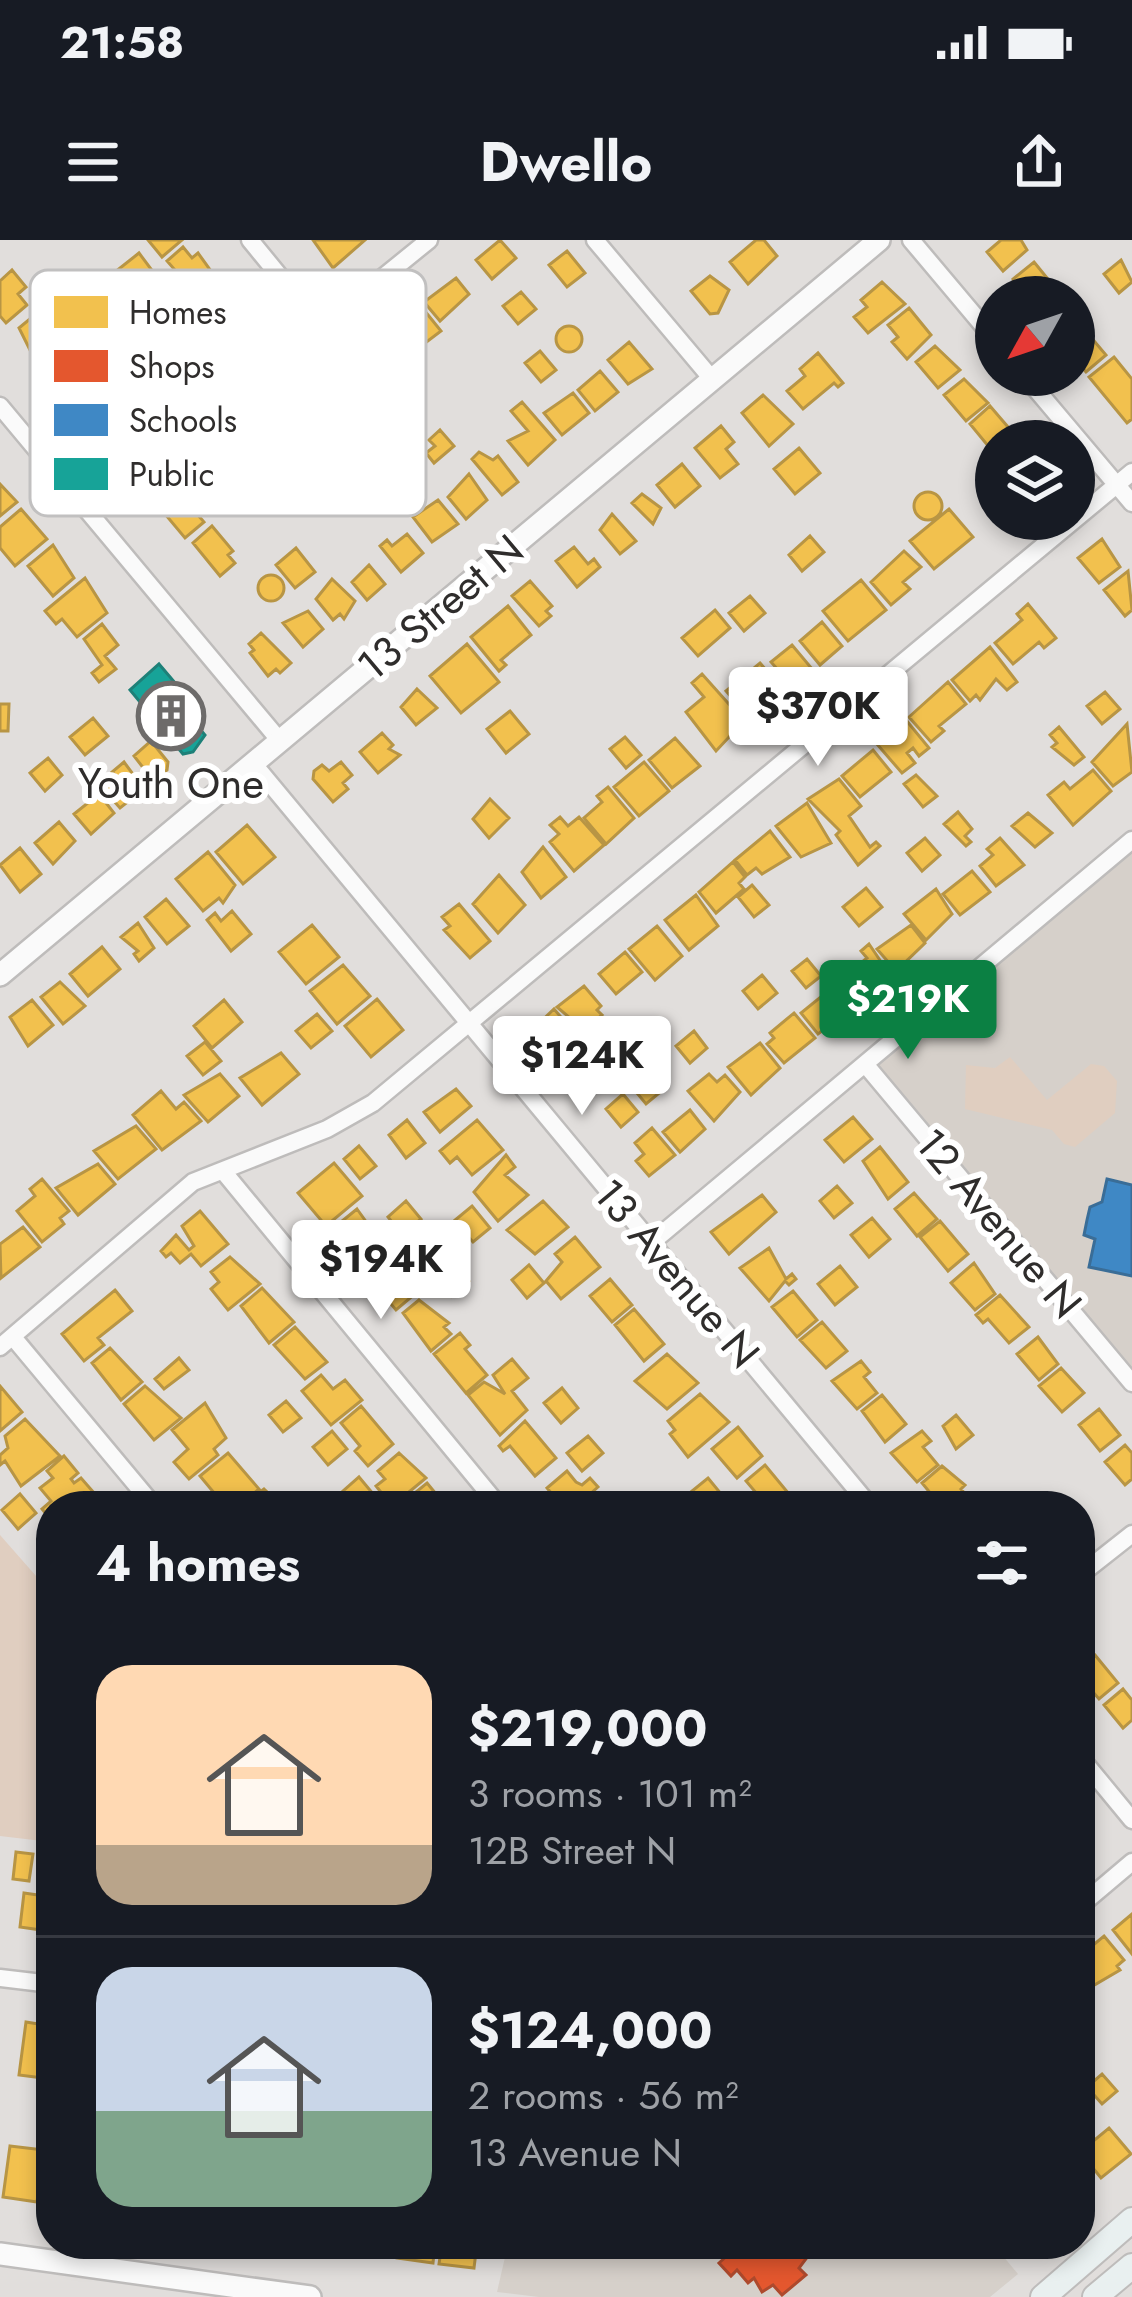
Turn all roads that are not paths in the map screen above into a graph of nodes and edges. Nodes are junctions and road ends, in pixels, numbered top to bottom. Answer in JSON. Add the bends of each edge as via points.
{"nodes":[{"id":1,"x":250,"y":240,"type":"edge"},
{"id":2,"x":429,"y":240,"type":"edge"},
{"id":3,"x":595,"y":240,"type":"edge"},
{"id":4,"x":879,"y":240,"type":"edge"},
{"id":5,"x":911,"y":240,"type":"edge"},
{"id":6,"x":275,"y":270,"type":"edge"},
{"id":7,"x":392,"y":270,"type":"edge"},
{"id":8,"x":975,"y":316,"type":"edge"},
{"id":9,"x":712,"y":379,"type":"junction"},
{"id":10,"x":1042,"y":396,"type":"edge"},
{"id":11,"x":0,"y":406,"type":"edge"},
{"id":12,"x":30,"y":442,"type":"edge"},
{"id":13,"x":1132,"y":472,"type":"edge"},
{"id":14,"x":1116,"y":485,"type":"junction"},
{"id":15,"x":1132,"y":503,"type":"edge"},
{"id":16,"x":92,"y":516,"type":"edge"},
{"id":17,"x":280,"y":741,"type":"junction"},
{"id":18,"x":254,"y":763,"type":"junction"},
{"id":19,"x":1132,"y":840,"type":"edge"},
{"id":20,"x":0,"y":975,"type":"edge"},
{"id":21,"x":468,"y":1022,"type":"junction"},
{"id":22,"x":865,"y":1064,"type":"junction"},
{"id":23,"x":223,"y":1171,"type":"junction"},
{"id":24,"x":651,"y":1243,"type":"junction"},
{"id":25,"x":6,"y":1342,"type":"edge"},
{"id":26,"x":1132,"y":1382,"type":"edge"},
{"id":27,"x":140,"y":1491,"type":"edge"},
{"id":28,"x":487,"y":1491,"type":"edge"},
{"id":29,"x":858,"y":1491,"type":"edge"},
{"id":30,"x":1132,"y":1534,"type":"edge"},
{"id":31,"x":1095,"y":1563,"type":"edge"},
{"id":32,"x":1095,"y":1775,"type":"edge"},
{"id":33,"x":1132,"y":1820,"type":"edge"},
{"id":34,"x":1132,"y":1862,"type":"edge"},
{"id":35,"x":1095,"y":1893,"type":"edge"},
{"id":36,"x":0,"y":1978,"type":"edge"},
{"id":37,"x":36,"y":1982,"type":"edge"},
{"id":38,"x":1132,"y":2220,"type":"edge"},
{"id":39,"x":1095,"y":2252,"type":"edge"},
{"id":40,"x":0,"y":2254,"type":"edge"},
{"id":41,"x":36,"y":2259,"type":"edge"},
{"id":42,"x":36,"y":2259,"type":"edge"},
{"id":43,"x":1087,"y":2259,"type":"edge"},
{"id":44,"x":1132,"y":2266,"type":"edge"},
{"id":45,"x":310,"y":2297,"type":"edge"},
{"id":46,"x":1043,"y":2297,"type":"edge"},
{"id":47,"x":1095,"y":2297,"type":"edge"}],
"edges":[{"from":1,"to":6,"type":"street"},
{"from":2,"to":7,"type":"street"},
{"from":3,"to":9,"type":"street"},
{"from":4,"to":9,"type":"street","name":"13 Street N"},
{"from":5,"to":8,"type":"street"},
{"from":9,"to":17,"type":"street","name":"13 Street N"},
{"from":10,"to":14,"type":"street"},
{"from":11,"to":12,"type":"street"},
{"from":13,"to":14,"type":"street"},
{"from":14,"to":15,"type":"street"},
{"from":14,"to":21,"type":"street"},
{"from":16,"to":17,"type":"street"},
{"from":17,"to":18,"type":"street","name":"13 Street N"},
{"from":18,"to":20,"type":"street","name":"13 Street N"},
{"from":18,"to":21,"type":"street","name":"13 Avenue N"},
{"from":19,"to":22,"type":"street"},
{"from":21,"to":23,"type":"street","via":[[352,1118]]},
{"from":21,"to":24,"type":"street","name":"13 Avenue N"},
{"from":22,"to":24,"type":"street"},
{"from":22,"to":26,"type":"street","name":"12 Avenue N"},
{"from":23,"to":25,"type":"street","via":[[193,1182]]},
{"from":23,"to":28,"type":"street"},
{"from":24,"to":29,"type":"street","name":"13 Avenue N"},
{"from":25,"to":27,"type":"street"},
{"from":30,"to":31,"type":"street"},
{"from":32,"to":33,"type":"street"},
{"from":34,"to":35,"type":"street"},
{"from":36,"to":37,"type":"street"},
{"from":38,"to":39,"type":"main road"},
{"from":40,"to":42,"type":"street"},
{"from":41,"to":45,"type":"street"},
{"from":43,"to":46,"type":"main road"},
{"from":44,"to":47,"type":"main road"}]}
